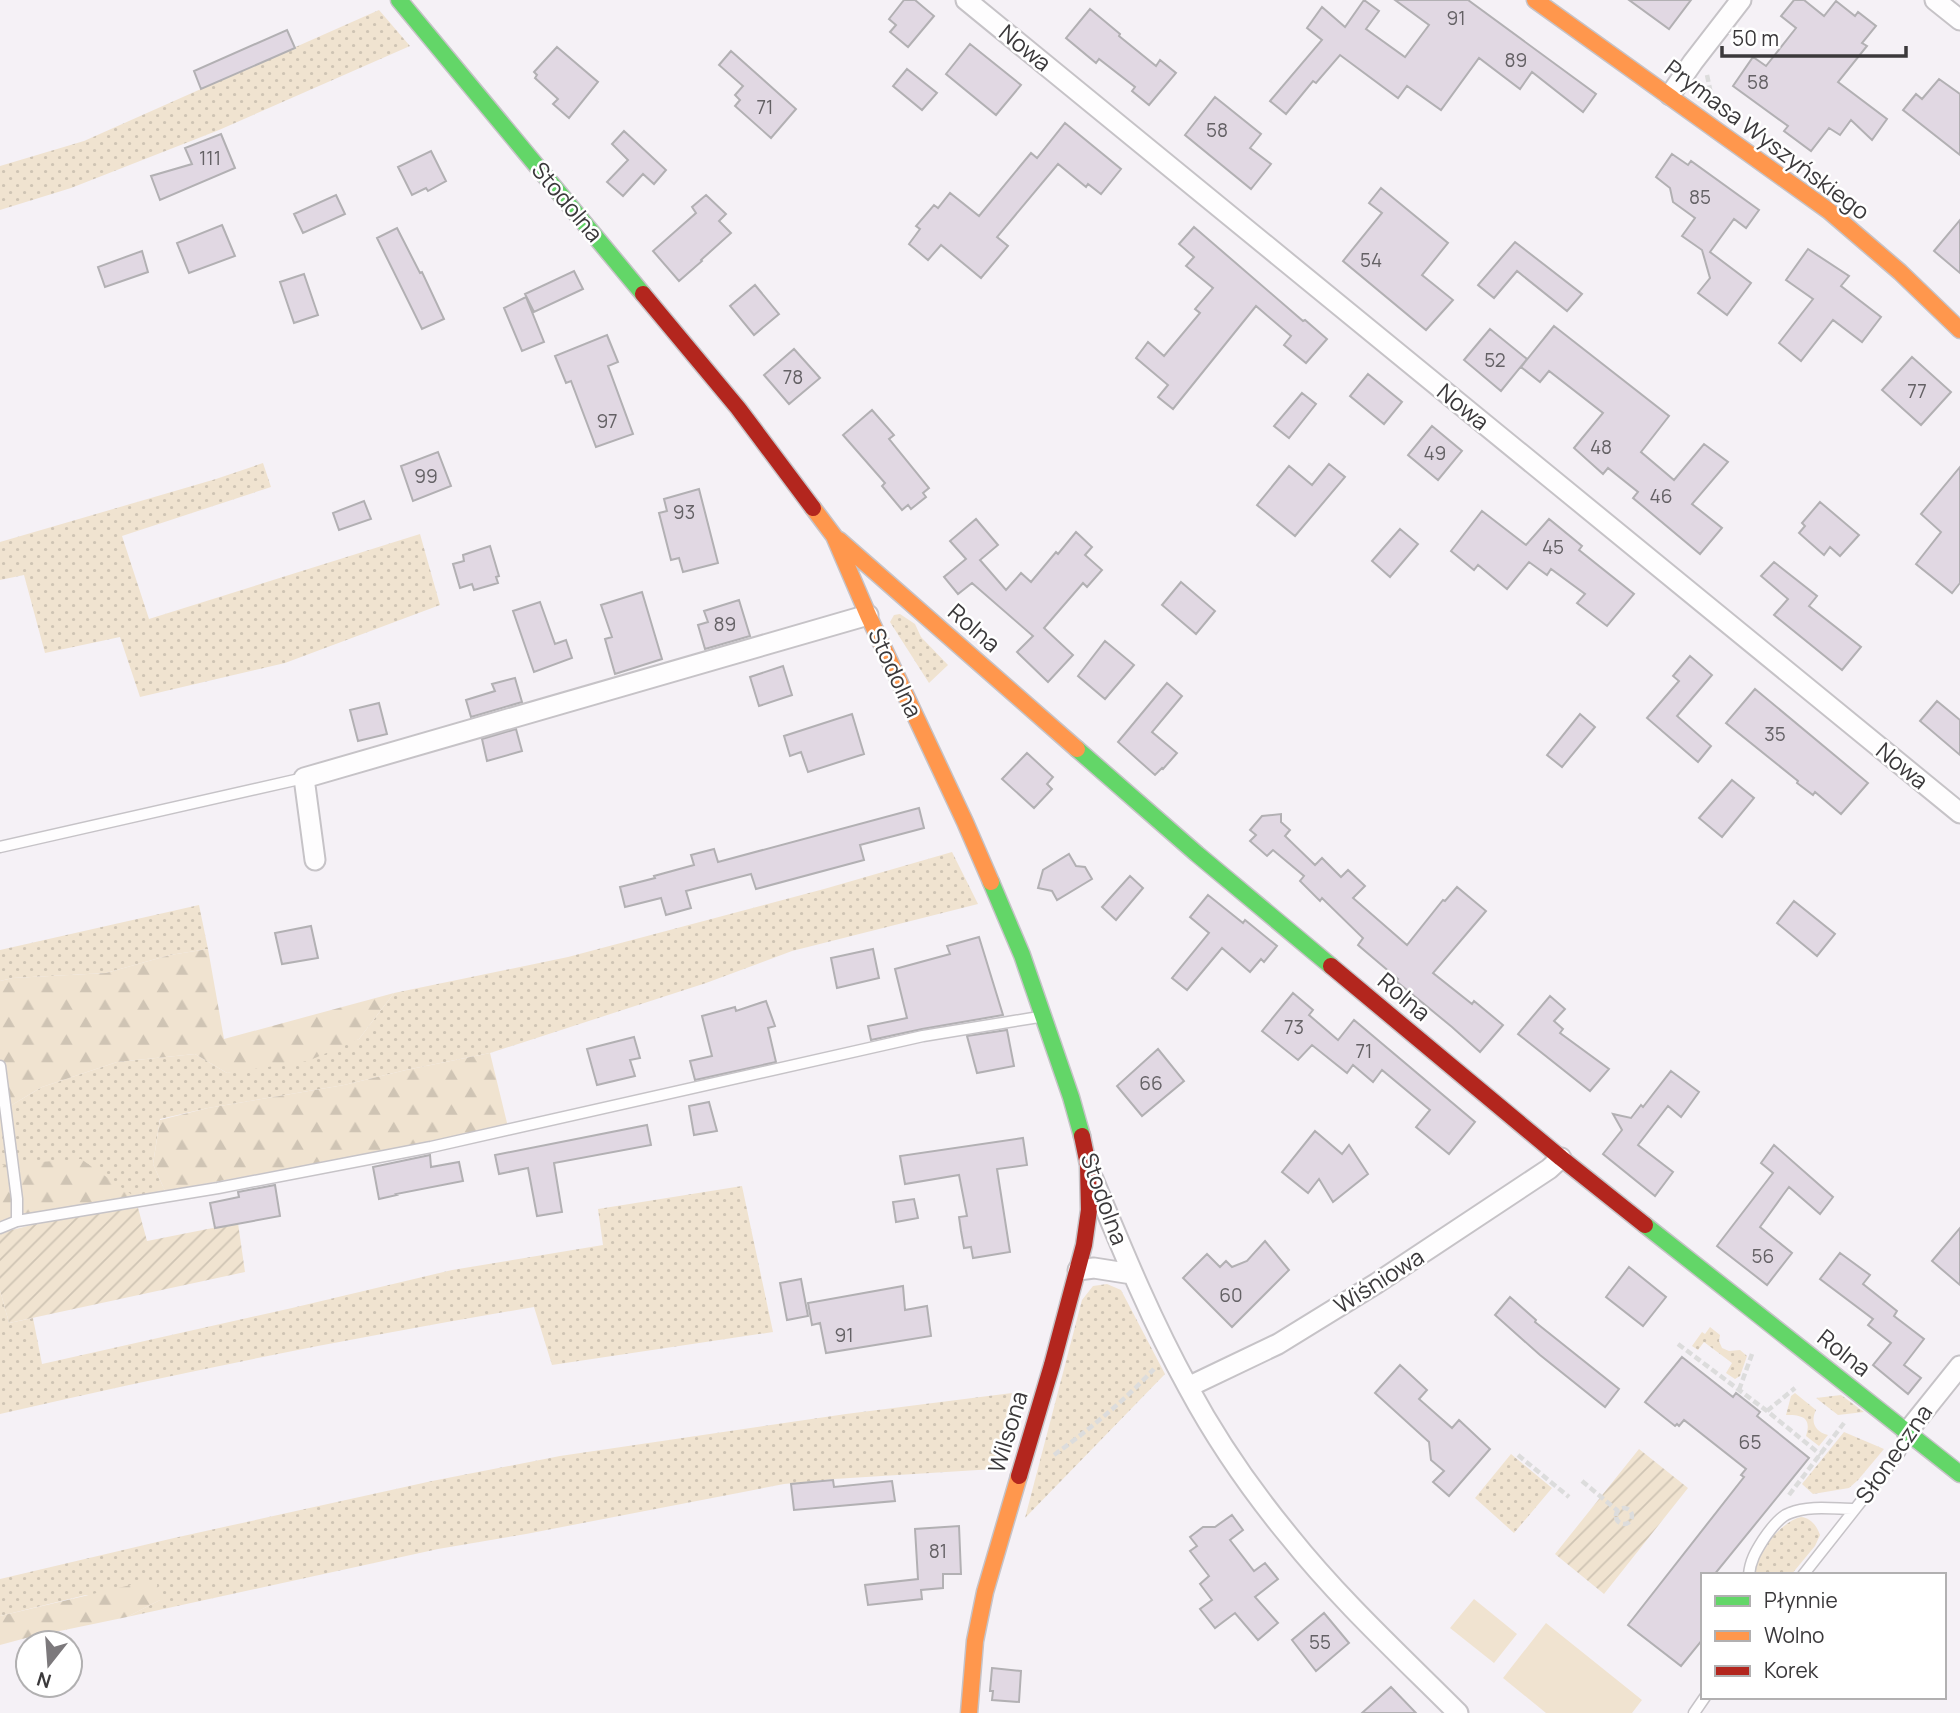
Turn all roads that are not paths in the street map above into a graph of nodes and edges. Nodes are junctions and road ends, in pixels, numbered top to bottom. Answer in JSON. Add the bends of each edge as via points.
{"nodes":[{"id":1,"x":400,"y":0,"type":"edge"},
{"id":2,"x":967,"y":0,"type":"edge"},
{"id":3,"x":1535,"y":0,"type":"edge"},
{"id":4,"x":1741,"y":0,"type":"edge"},
{"id":5,"x":1935,"y":0,"type":"edge"},
{"id":6,"x":1960,"y":20,"type":"edge"},
{"id":7,"x":1670,"y":95,"type":"junction"},
{"id":8,"x":1960,"y":330,"type":"edge"},
{"id":9,"x":834,"y":536,"type":"junction"},
{"id":10,"x":868,"y":615,"type":"junction"},
{"id":11,"x":304,"y":778,"type":"junction"},
{"id":12,"x":1960,"y":813,"type":"edge"},
{"id":13,"x":0,"y":847,"type":"edge"},
{"id":14,"x":315,"y":860,"type":"dead end"},
{"id":15,"x":1043,"y":1017,"type":"junction"},
{"id":16,"x":0,"y":1066,"type":"edge"},
{"id":17,"x":1561,"y":1158,"type":"junction"},
{"id":18,"x":1088,"y":1165,"type":"junction"},
{"id":19,"x":17,"y":1221,"type":"junction"},
{"id":20,"x":0,"y":1228,"type":"edge"},
{"id":21,"x":1078,"y":1270,"type":"junction"},
{"id":22,"x":1132,"y":1274,"type":"junction"},
{"id":23,"x":1960,"y":1366,"type":"edge"},
{"id":24,"x":1188,"y":1387,"type":"junction"},
{"id":25,"x":1907,"y":1432,"type":"junction"},
{"id":26,"x":1960,"y":1474,"type":"edge"},
{"id":27,"x":1855,"y":1509,"type":"junction"},
{"id":28,"x":1749,"y":1573,"type":"edge"},
{"id":29,"x":1805,"y":1573,"type":"edge"},
{"id":30,"x":969,"y":1713,"type":"edge"},
{"id":31,"x":1458,"y":1713,"type":"edge"}],
"edges":[{"from":1,"to":9,"type":"street","name":"Stodolna","via":[[738,408]]},
{"from":2,"to":12,"type":"street","name":"Nowa"},
{"from":3,"to":7,"type":"street","name":"Prymasa Wyszyńskiego"},
{"from":4,"to":7,"type":"street"},
{"from":5,"to":6,"type":"street"},
{"from":7,"to":8,"type":"street","name":"Prymasa Wyszyńskiego","via":[[1829,211]]},
{"from":9,"to":10,"type":"street","name":"Stodolna"},
{"from":9,"to":17,"type":"street","name":"Rolna","via":[[1197,854]]},
{"from":10,"to":11,"type":"street","name":"Stodolna"},
{"from":10,"to":15,"type":"street","name":"Stodolna","via":[[965,822],[1022,955]]},
{"from":11,"to":13,"type":"lane"},
{"from":11,"to":14,"type":"street"},
{"from":15,"to":18,"type":"street","name":"Stodolna","via":[[1080,1126]]},
{"from":15,"to":19,"type":"lane","via":[[923,1036],[431,1147]]},
{"from":16,"to":19,"type":"lane","via":[[15,1170]]},
{"from":17,"to":24,"type":"street","name":"Wiśniowa","via":[[1355,1297],[1278,1344]]},
{"from":17,"to":25,"type":"street","name":"Rolna"},
{"from":18,"to":21,"type":"street","name":"Wilsona","via":[[1089,1210]]},
{"from":18,"to":22,"type":"street","name":"Stodolna"},
{"from":19,"to":20,"type":"lane"},
{"from":21,"to":22,"type":"street"},
{"from":21,"to":30,"type":"street","name":"Wilsona","via":[[985,1592]]},
{"from":22,"to":24,"type":"street","name":"Stodolna"},
{"from":23,"to":25,"type":"street","name":"Słoneczna"},
{"from":24,"to":31,"type":"street","name":"Stodolna","via":[[1289,1537]]},
{"from":25,"to":26,"type":"street","name":"Rolna"},
{"from":25,"to":27,"type":"lane","name":"Słoneczna","via":[[1900,1452]]},
{"from":27,"to":28,"type":"lane","via":[[1787,1513],[1767,1534]]},
{"from":27,"to":29,"type":"lane","name":"Słoneczna"}]}
